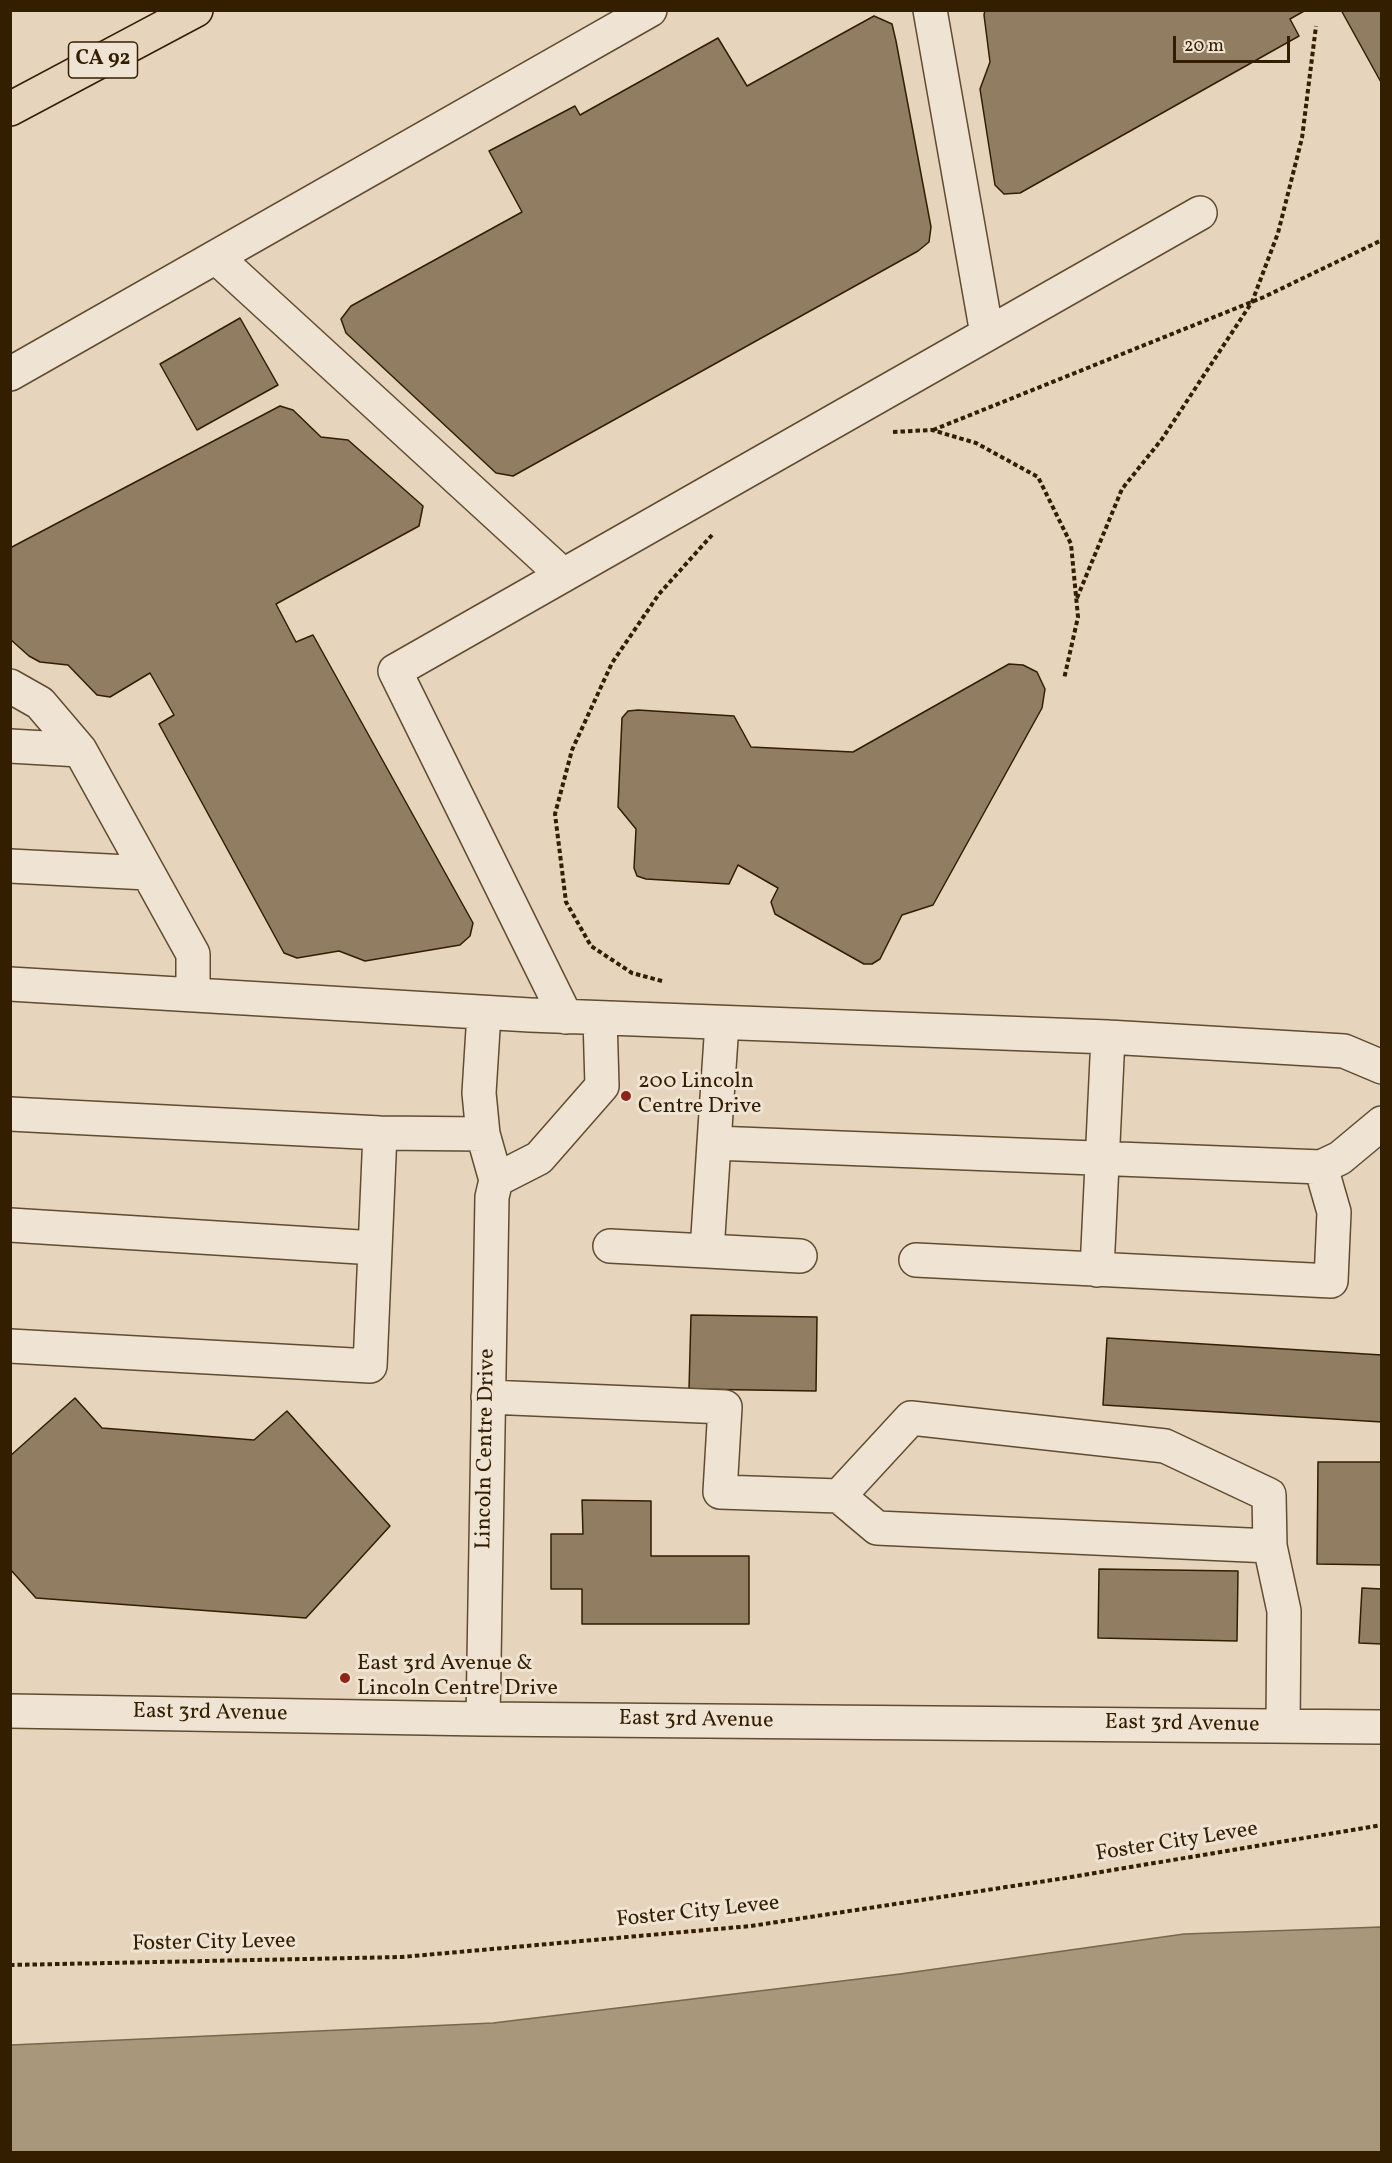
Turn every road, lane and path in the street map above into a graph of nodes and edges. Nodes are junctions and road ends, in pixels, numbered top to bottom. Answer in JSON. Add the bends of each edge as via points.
{"nodes":[{"id":1,"x":196,"y":10,"type":"edge"},
{"id":2,"x":650,"y":10,"type":"edge"},
{"id":3,"x":930,"y":10,"type":"edge"},
{"id":4,"x":1316,"y":26,"type":"dead end"},
{"id":5,"x":10,"y":109,"type":"edge"},
{"id":6,"x":1200,"y":213,"type":"dead end"},
{"id":7,"x":1382,"y":240,"type":"edge"},
{"id":8,"x":216,"y":257,"type":"junction"},
{"id":9,"x":1252,"y":302,"type":"junction"},
{"id":10,"x":987,"y":334,"type":"junction"},
{"id":11,"x":10,"y":374,"type":"edge"},
{"id":12,"x":932,"y":430,"type":"junction"},
{"id":13,"x":888,"y":432,"type":"dead end"},
{"id":14,"x":716,"y":530,"type":"dead end"},
{"id":15,"x":563,"y":575,"type":"junction"},
{"id":16,"x":1076,"y":598,"type":"junction"},
{"id":17,"x":1064,"y":679,"type":"dead end"},
{"id":18,"x":10,"y":686,"type":"edge"},
{"id":19,"x":10,"y":746,"type":"edge"},
{"id":20,"x":80,"y":750,"type":"junction"},
{"id":21,"x":10,"y":866,"type":"edge"},
{"id":22,"x":148,"y":873,"type":"junction"},
{"id":23,"x":673,"y":983,"type":"dead end"},
{"id":24,"x":10,"y":984,"type":"edge"},
{"id":25,"x":193,"y":994,"type":"junction"},
{"id":26,"x":484,"y":1013,"type":"junction"},
{"id":27,"x":567,"y":1017,"type":"junction"},
{"id":28,"x":600,"y":1018,"type":"junction"},
{"id":29,"x":722,"y":1023,"type":"junction"},
{"id":30,"x":1108,"y":1037,"type":"junction"},
{"id":31,"x":1382,"y":1067,"type":"edge"},
{"id":32,"x":10,"y":1114,"type":"edge"},
{"id":33,"x":1382,"y":1123,"type":"edge"},
{"id":34,"x":380,"y":1133,"type":"junction"},
{"id":35,"x":483,"y":1134,"type":"junction"},
{"id":36,"x":714,"y":1143,"type":"junction"},
{"id":37,"x":1103,"y":1157,"type":"junction"},
{"id":38,"x":1321,"y":1167,"type":"junction"},
{"id":39,"x":496,"y":1180,"type":"junction"},
{"id":40,"x":10,"y":1225,"type":"edge"},
{"id":41,"x":610,"y":1246,"type":"dead end"},
{"id":42,"x":375,"y":1248,"type":"junction"},
{"id":43,"x":707,"y":1251,"type":"junction"},
{"id":44,"x":800,"y":1256,"type":"dead end"},
{"id":45,"x":916,"y":1260,"type":"dead end"},
{"id":46,"x":1097,"y":1270,"type":"junction"},
{"id":47,"x":10,"y":1346,"type":"edge"},
{"id":48,"x":488,"y":1397,"type":"junction"},
{"id":49,"x":838,"y":1496,"type":"junction"},
{"id":50,"x":1270,"y":1546,"type":"junction"},
{"id":51,"x":10,"y":1711,"type":"edge"},
{"id":52,"x":483,"y":1719,"type":"junction"},
{"id":53,"x":1282,"y":1726,"type":"junction"},
{"id":54,"x":1382,"y":1727,"type":"edge"},
{"id":55,"x":1382,"y":1825,"type":"edge"},
{"id":56,"x":10,"y":1965,"type":"edge"}],
"edges":[{"from":1,"to":5,"type":"highway","number":"CA 92"},
{"from":2,"to":8,"type":"street"},
{"from":3,"to":10,"type":"street"},
{"from":4,"to":9,"type":"path","via":[[1302,138],[1278,233]]},
{"from":6,"to":10,"type":"street"},
{"from":7,"to":9,"type":"path"},
{"from":8,"to":11,"type":"street"},
{"from":8,"to":15,"type":"street"},
{"from":9,"to":12,"type":"path"},
{"from":9,"to":16,"type":"path","via":[[1162,439],[1122,489]]},
{"from":10,"to":15,"type":"street"},
{"from":12,"to":13,"type":"path"},
{"from":12,"to":16,"type":"path","via":[[976,443],[1038,477],[1071,544]]},
{"from":14,"to":23,"type":"path","via":[[659,594],[612,663],[572,750],[555,814],[566,902],[591,946],[632,973]]},
{"from":15,"to":27,"type":"street","via":[[395,671]]},
{"from":16,"to":17,"type":"path","via":[[1078,617]]},
{"from":18,"to":20,"type":"street","via":[[40,703]]},
{"from":19,"to":20,"type":"street"},
{"from":20,"to":22,"type":"street"},
{"from":21,"to":22,"type":"street"},
{"from":22,"to":25,"type":"street","via":[[193,954]]},
{"from":24,"to":25,"type":"street"},
{"from":25,"to":26,"type":"street"},
{"from":26,"to":27,"type":"street"},
{"from":26,"to":35,"type":"street","name":"Lincoln Centre Drive","via":[[479,1093]]},
{"from":27,"to":28,"type":"street"},
{"from":28,"to":29,"type":"street"},
{"from":28,"to":39,"type":"street","via":[[602,1086],[539,1158]]},
{"from":29,"to":30,"type":"street"},
{"from":29,"to":36,"type":"street"},
{"from":30,"to":31,"type":"street","via":[[1344,1051]]},
{"from":30,"to":37,"type":"street"},
{"from":32,"to":34,"type":"street"},
{"from":33,"to":38,"type":"street","via":[[1340,1158]]},
{"from":34,"to":35,"type":"street"},
{"from":34,"to":42,"type":"street"},
{"from":35,"to":39,"type":"street","name":"Lincoln Centre Drive"},
{"from":36,"to":37,"type":"street"},
{"from":36,"to":43,"type":"street"},
{"from":37,"to":38,"type":"street"},
{"from":37,"to":46,"type":"street"},
{"from":38,"to":46,"type":"street","via":[[1334,1212],[1331,1281]]},
{"from":39,"to":48,"type":"street","name":"Lincoln Centre Drive","via":[[492,1197]]},
{"from":40,"to":42,"type":"street"},
{"from":41,"to":43,"type":"street"},
{"from":42,"to":47,"type":"street","via":[[370,1366]]},
{"from":43,"to":44,"type":"street"},
{"from":45,"to":46,"type":"street"},
{"from":48,"to":49,"type":"street","via":[[725,1407],[720,1492]]},
{"from":48,"to":52,"type":"street","name":"Lincoln Centre Drive"},
{"from":49,"to":50,"type":"street","via":[[877,1528]]},
{"from":49,"to":50,"type":"street","via":[[911,1418],[1165,1446],[1269,1495]]},
{"from":50,"to":53,"type":"street","via":[[1284,1611]]},
{"from":51,"to":52,"type":"street","name":"East 3rd Avenue"},
{"from":52,"to":53,"type":"street","name":"East 3rd Avenue"},
{"from":53,"to":54,"type":"street","name":"East 3rd Avenue"},
{"from":55,"to":56,"type":"path","name":"Foster City Levee","via":[[751,1926],[402,1957]]}]}
